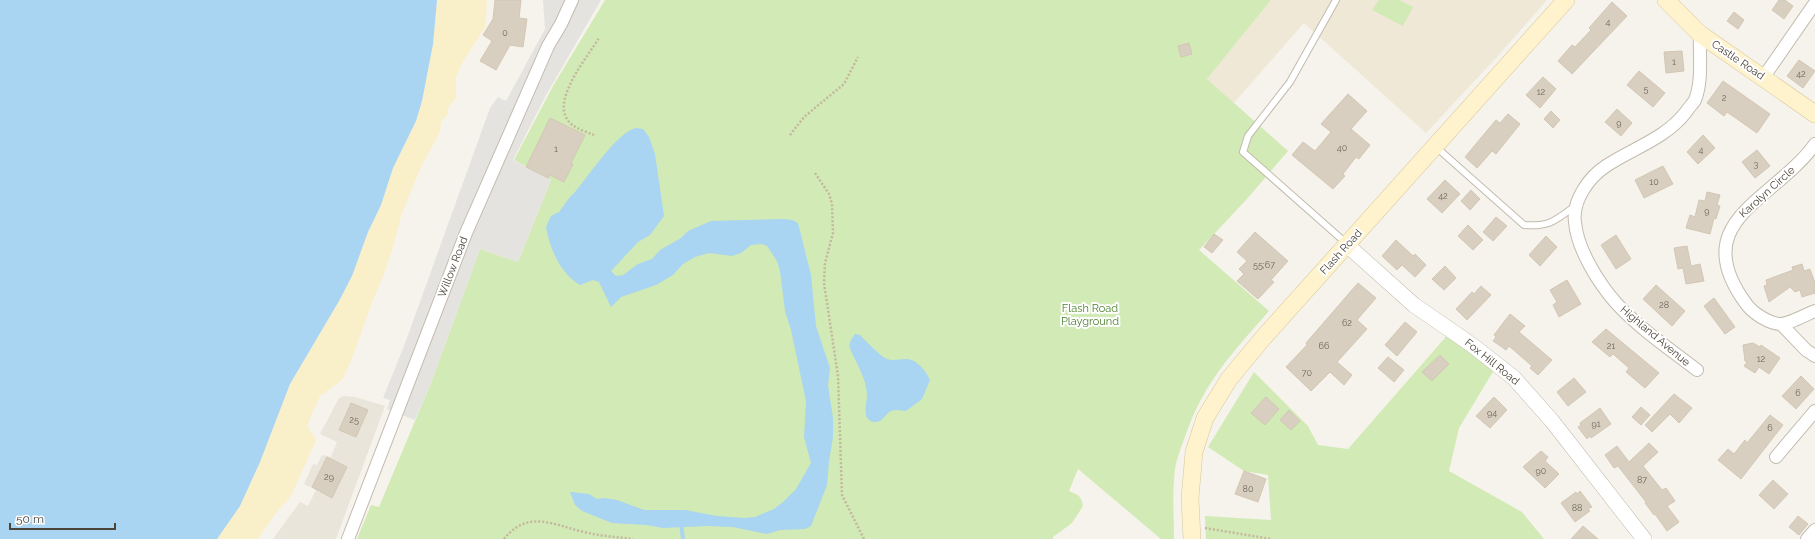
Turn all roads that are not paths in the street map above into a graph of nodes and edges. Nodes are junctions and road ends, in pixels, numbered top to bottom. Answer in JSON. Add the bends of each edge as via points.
{"nodes":[{"id":1,"x":572,"y":0,"type":"edge"},
{"id":2,"x":1336,"y":0,"type":"edge"},
{"id":3,"x":1566,"y":0,"type":"edge"},
{"id":4,"x":1666,"y":0,"type":"edge"},
{"id":5,"x":1815,"y":3,"type":"edge"},
{"id":6,"x":1700,"y":34,"type":"junction"},
{"id":7,"x":1763,"y":78,"type":"junction"},
{"id":8,"x":1815,"y":114,"type":"edge"},
{"id":9,"x":1815,"y":144,"type":"edge"},
{"id":10,"x":1435,"y":146,"type":"junction"},
{"id":11,"x":1576,"y":206,"type":"junction"},
{"id":12,"x":1348,"y":245,"type":"junction"},
{"id":13,"x":1815,"y":311,"type":"edge"},
{"id":14,"x":1781,"y":324,"type":"junction"},
{"id":15,"x":1815,"y":356,"type":"edge"},
{"id":16,"x":1696,"y":370,"type":"dead end"},
{"id":17,"x":1815,"y":411,"type":"edge"},
{"id":18,"x":1776,"y":457,"type":"dead end"},
{"id":19,"x":1815,"y":530,"type":"edge"},
{"id":20,"x":1197,"y":533,"type":"edge"},
{"id":21,"x":348,"y":539,"type":"edge"},
{"id":22,"x":1644,"y":539,"type":"edge"},
{"id":23,"x":1807,"y":539,"type":"edge"}],
"edges":[{"from":1,"to":21,"type":"street","name":"Willow Road","via":[[548,46],[466,233]]},
{"from":2,"to":12,"type":"lane","via":[[1290,82],[1248,136],[1243,152]]},
{"from":3,"to":10,"type":"main road","name":"Flash Road"},
{"from":4,"to":6,"type":"main road","name":"Castle Road"},
{"from":5,"to":7,"type":"street"},
{"from":6,"to":7,"type":"main road","name":"Castle Road"},
{"from":6,"to":11,"type":"street","name":"Highland Avenue","via":[[1699,82],[1694,101],[1682,117],[1659,138],[1605,166],[1588,182]]},
{"from":7,"to":8,"type":"main road","name":"Castle Road"},
{"from":9,"to":14,"type":"street","name":"Karolyn Circle","via":[[1791,171],[1739,216],[1727,238],[1725,262],[1734,287],[1749,308],[1765,319]]},
{"from":10,"to":11,"type":"lane","via":[[1524,225],[1541,226],[1558,219]]},
{"from":10,"to":12,"type":"main road","name":"Flash Road"},
{"from":11,"to":16,"type":"street","name":"Highland Avenue","via":[[1574,222],[1592,270],[1617,304]]},
{"from":12,"to":20,"type":"main road","name":"Flash Road","via":[[1229,378],[1205,418],[1194,452],[1190,498]]},
{"from":12,"to":22,"type":"street","name":"Fox Hill Road","via":[[1414,305],[1514,378],[1552,421]]},
{"from":13,"to":14,"type":"street"},
{"from":14,"to":15,"type":"street"},
{"from":17,"to":18,"type":"street"},
{"from":19,"to":23,"type":"street"}]}
